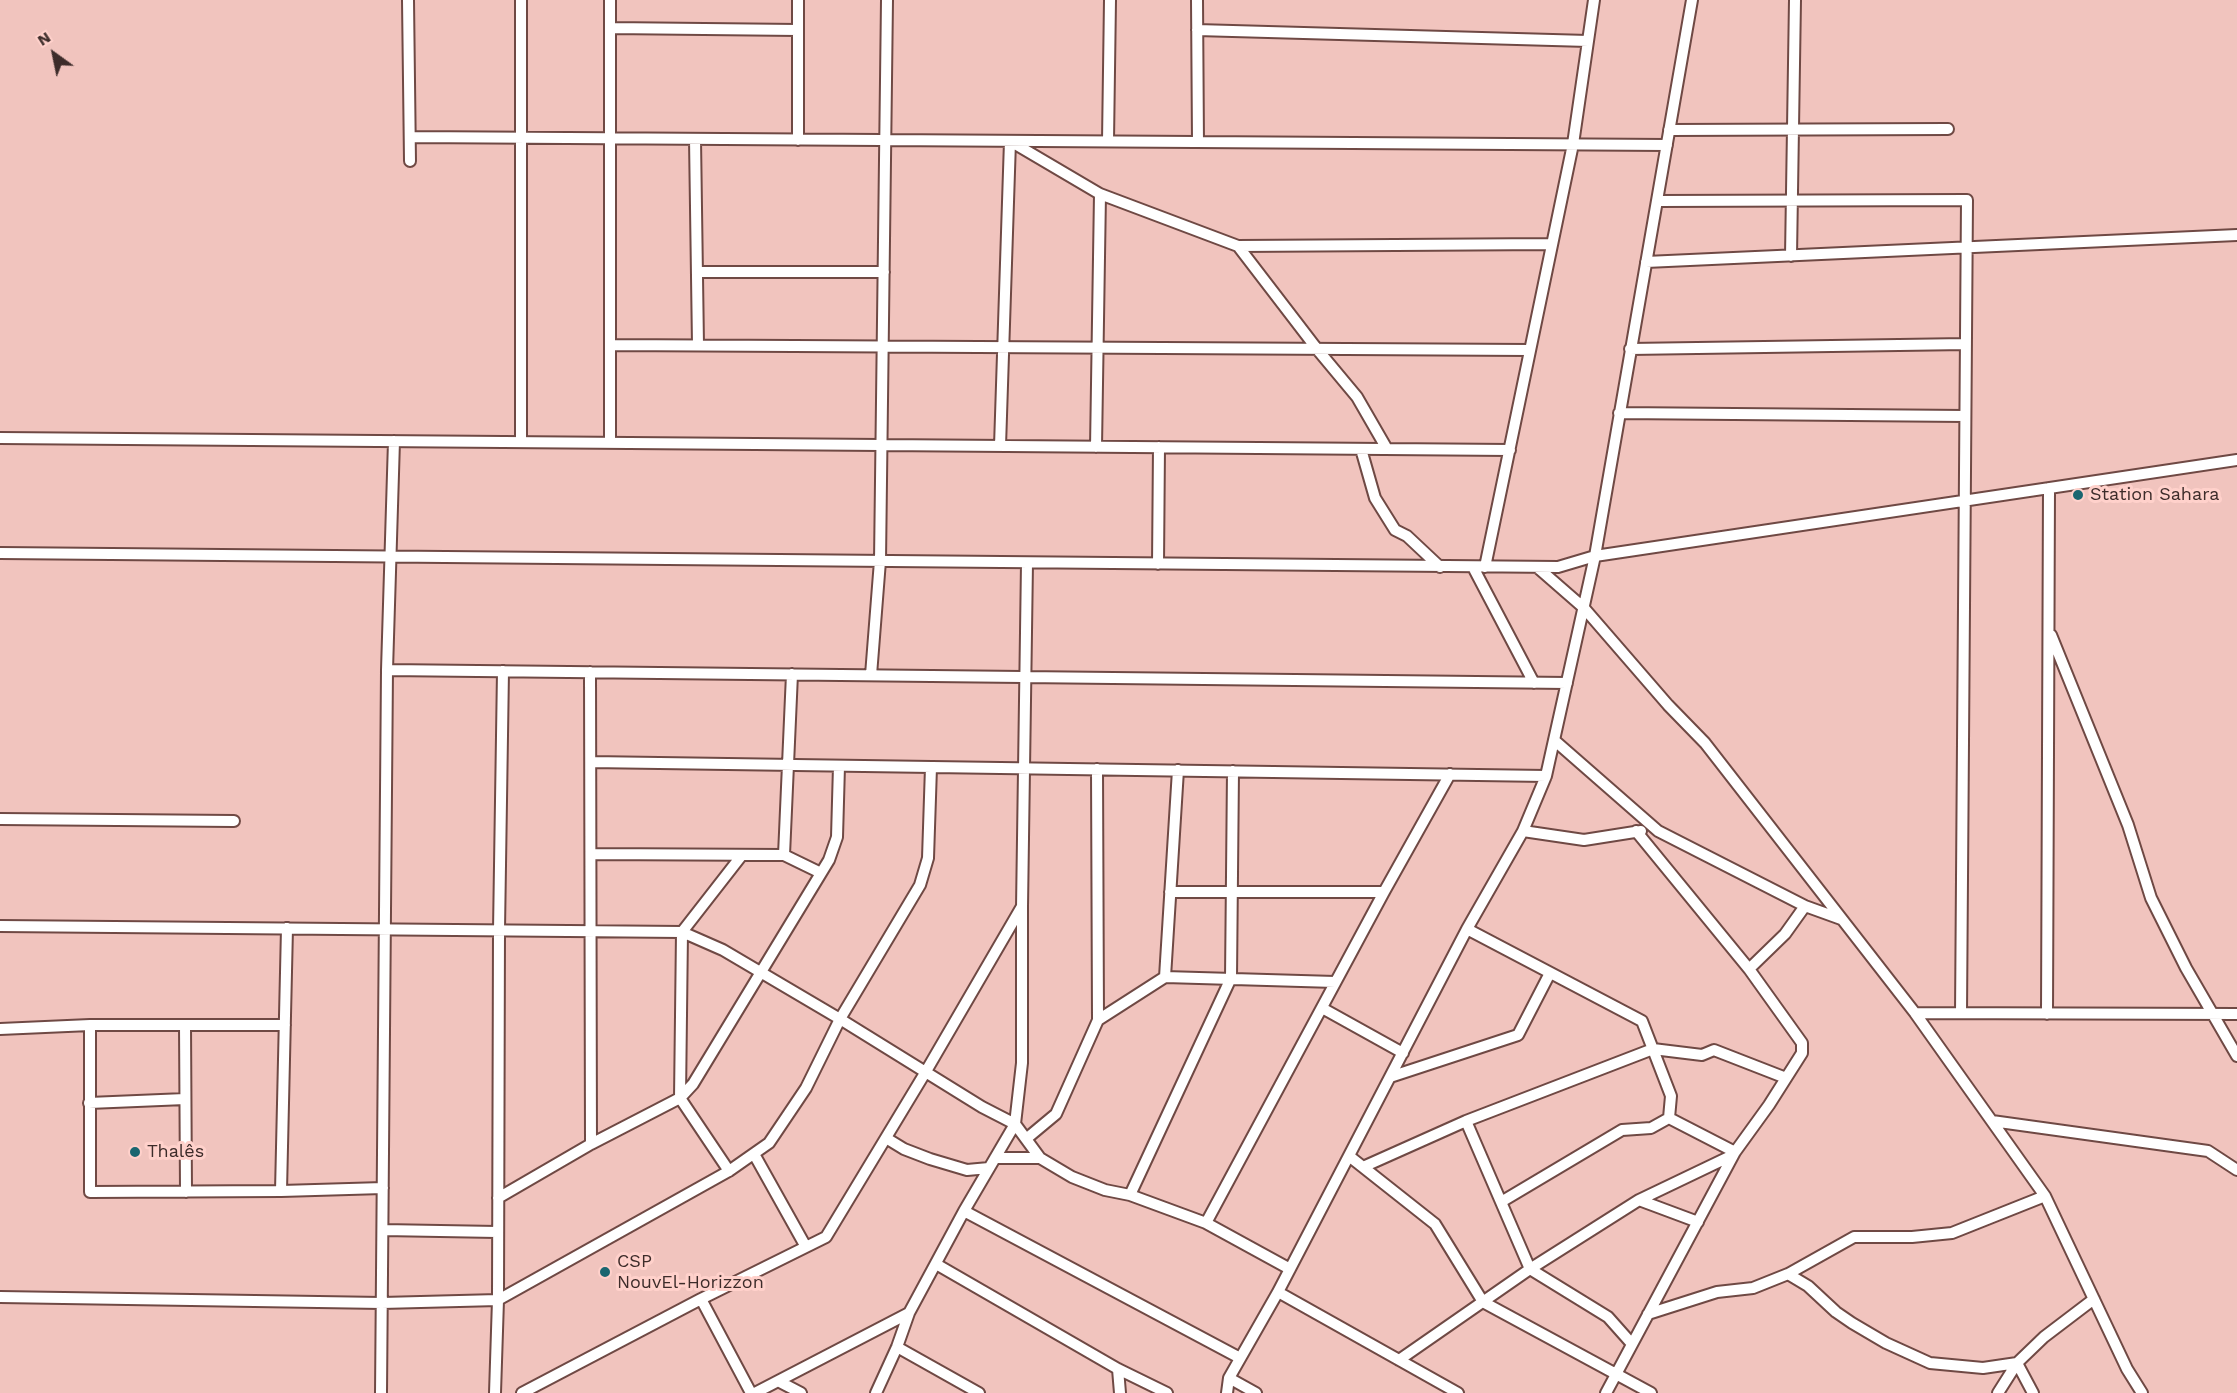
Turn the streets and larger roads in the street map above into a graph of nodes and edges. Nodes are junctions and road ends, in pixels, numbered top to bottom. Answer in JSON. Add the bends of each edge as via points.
{"nodes":[{"id":1,"x":408,"y":0,"type":"edge"},
{"id":2,"x":520,"y":0,"type":"edge"},
{"id":3,"x":610,"y":0,"type":"edge"},
{"id":4,"x":798,"y":0,"type":"edge"},
{"id":5,"x":887,"y":0,"type":"edge"},
{"id":6,"x":1110,"y":0,"type":"edge"},
{"id":7,"x":1197,"y":0,"type":"edge"},
{"id":8,"x":1594,"y":0,"type":"edge"},
{"id":9,"x":1692,"y":0,"type":"edge"},
{"id":10,"x":1795,"y":0,"type":"edge"},
{"id":11,"x":610,"y":28,"type":"junction"},
{"id":12,"x":798,"y":30,"type":"junction"},
{"id":13,"x":1197,"y":30,"type":"junction"},
{"id":14,"x":1588,"y":41,"type":"junction"},
{"id":15,"x":1948,"y":129,"type":"dead end"},
{"id":16,"x":1669,"y":130,"type":"junction"},
{"id":17,"x":1793,"y":130,"type":"junction"},
{"id":18,"x":410,"y":137,"type":"junction"},
{"id":19,"x":521,"y":138,"type":"junction"},
{"id":20,"x":610,"y":138,"type":"junction"},
{"id":21,"x":695,"y":139,"type":"junction"},
{"id":22,"x":798,"y":140,"type":"junction"},
{"id":23,"x":885,"y":140,"type":"junction"},
{"id":24,"x":1010,"y":141,"type":"junction"},
{"id":25,"x":1108,"y":141,"type":"junction"},
{"id":26,"x":1198,"y":142,"type":"junction"},
{"id":27,"x":1573,"y":144,"type":"junction"},
{"id":28,"x":1667,"y":145,"type":"junction"},
{"id":29,"x":410,"y":161,"type":"dead end"},
{"id":30,"x":1100,"y":194,"type":"junction"},
{"id":31,"x":1657,"y":201,"type":"junction"},
{"id":32,"x":1792,"y":201,"type":"junction"},
{"id":33,"x":2237,"y":235,"type":"edge"},
{"id":34,"x":1552,"y":244,"type":"junction"},
{"id":35,"x":1238,"y":246,"type":"junction"},
{"id":36,"x":1967,"y":248,"type":"junction"},
{"id":37,"x":1791,"y":256,"type":"junction"},
{"id":38,"x":1646,"y":262,"type":"junction"},
{"id":39,"x":697,"y":272,"type":"junction"},
{"id":40,"x":884,"y":272,"type":"junction"},
{"id":41,"x":1966,"y":344,"type":"junction"},
{"id":42,"x":610,"y":345,"type":"junction"},
{"id":43,"x":698,"y":345,"type":"junction"},
{"id":44,"x":883,"y":346,"type":"junction"},
{"id":45,"x":1004,"y":347,"type":"junction"},
{"id":46,"x":1097,"y":348,"type":"junction"},
{"id":47,"x":1317,"y":349,"type":"junction"},
{"id":48,"x":1630,"y":349,"type":"junction"},
{"id":49,"x":1530,"y":350,"type":"junction"},
{"id":50,"x":1619,"y":413,"type":"junction"},
{"id":51,"x":1965,"y":416,"type":"junction"},
{"id":52,"x":0,"y":438,"type":"edge"},
{"id":53,"x":394,"y":441,"type":"junction"},
{"id":54,"x":521,"y":442,"type":"junction"},
{"id":55,"x":610,"y":443,"type":"junction"},
{"id":56,"x":881,"y":445,"type":"junction"},
{"id":57,"x":1000,"y":446,"type":"junction"},
{"id":58,"x":1096,"y":447,"type":"junction"},
{"id":59,"x":1159,"y":447,"type":"junction"},
{"id":60,"x":1361,"y":449,"type":"junction"},
{"id":61,"x":1388,"y":449,"type":"junction"},
{"id":62,"x":1510,"y":450,"type":"junction"},
{"id":63,"x":2237,"y":460,"type":"edge"},
{"id":64,"x":2049,"y":488,"type":"junction"},
{"id":65,"x":1965,"y":500,"type":"junction"},
{"id":66,"x":0,"y":553,"type":"edge"},
{"id":67,"x":390,"y":556,"type":"junction"},
{"id":68,"x":1595,"y":556,"type":"junction"},
{"id":69,"x":880,"y":561,"type":"junction"},
{"id":70,"x":1027,"y":563,"type":"junction"},
{"id":71,"x":1158,"y":564,"type":"junction"},
{"id":72,"x":1440,"y":567,"type":"junction"},
{"id":73,"x":1473,"y":567,"type":"junction"},
{"id":74,"x":1485,"y":567,"type":"junction"},
{"id":75,"x":1537,"y":567,"type":"junction"},
{"id":76,"x":1584,"y":608,"type":"junction"},
{"id":77,"x":2049,"y":631,"type":"junction"},
{"id":78,"x":387,"y":670,"type":"junction"},
{"id":79,"x":503,"y":671,"type":"junction"},
{"id":80,"x":590,"y":672,"type":"junction"},
{"id":81,"x":792,"y":674,"type":"junction"},
{"id":82,"x":871,"y":675,"type":"junction"},
{"id":83,"x":1025,"y":677,"type":"junction"},
{"id":84,"x":1534,"y":682,"type":"junction"},
{"id":85,"x":1567,"y":683,"type":"junction"},
{"id":86,"x":1554,"y":740,"type":"junction"},
{"id":87,"x":591,"y":762,"type":"junction"},
{"id":88,"x":788,"y":765,"type":"junction"},
{"id":89,"x":838,"y":766,"type":"junction"},
{"id":90,"x":931,"y":767,"type":"junction"},
{"id":91,"x":1024,"y":768,"type":"junction"},
{"id":92,"x":1097,"y":769,"type":"junction"},
{"id":93,"x":1178,"y":771,"type":"junction"},
{"id":94,"x":1233,"y":771,"type":"junction"},
{"id":95,"x":1450,"y":774,"type":"junction"},
{"id":96,"x":1546,"y":776,"type":"junction"},
{"id":97,"x":0,"y":819,"type":"edge"},
{"id":98,"x":234,"y":821,"type":"dead end"},
{"id":99,"x":1523,"y":831,"type":"junction"},
{"id":100,"x":1636,"y":831,"type":"junction"},
{"id":101,"x":1658,"y":831,"type":"junction"},
{"id":102,"x":591,"y":854,"type":"junction"},
{"id":103,"x":742,"y":855,"type":"junction"},
{"id":104,"x":784,"y":855,"type":"junction"},
{"id":105,"x":821,"y":873,"type":"junction"},
{"id":106,"x":1170,"y":892,"type":"junction"},
{"id":107,"x":1232,"y":892,"type":"junction"},
{"id":108,"x":1384,"y":892,"type":"junction"},
{"id":109,"x":1805,"y":906,"type":"junction"},
{"id":110,"x":1022,"y":907,"type":"junction"},
{"id":111,"x":1843,"y":920,"type":"junction"},
{"id":112,"x":0,"y":926,"type":"edge"},
{"id":113,"x":286,"y":928,"type":"junction"},
{"id":114,"x":385,"y":929,"type":"junction"},
{"id":115,"x":1467,"y":929,"type":"junction"},
{"id":116,"x":499,"y":930,"type":"junction"},
{"id":117,"x":591,"y":931,"type":"junction"},
{"id":118,"x":682,"y":932,"type":"junction"},
{"id":119,"x":1749,"y":969,"type":"junction"},
{"id":120,"x":761,"y":973,"type":"junction"},
{"id":121,"x":1550,"y":973,"type":"junction"},
{"id":122,"x":1165,"y":977,"type":"junction"},
{"id":123,"x":1232,"y":978,"type":"junction"},
{"id":124,"x":1335,"y":982,"type":"junction"},
{"id":125,"x":1322,"y":1008,"type":"junction"},
{"id":126,"x":1915,"y":1013,"type":"junction"},
{"id":127,"x":1961,"y":1013,"type":"junction"},
{"id":128,"x":2047,"y":1014,"type":"junction"},
{"id":129,"x":2237,"y":1014,"type":"edge"},
{"id":130,"x":2214,"y":1015,"type":"junction"},
{"id":131,"x":840,"y":1019,"type":"junction"},
{"id":132,"x":1098,"y":1020,"type":"junction"},
{"id":133,"x":90,"y":1025,"type":"junction"},
{"id":134,"x":185,"y":1025,"type":"junction"},
{"id":135,"x":285,"y":1025,"type":"junction"},
{"id":136,"x":0,"y":1029,"type":"edge"},
{"id":137,"x":1653,"y":1049,"type":"junction"},
{"id":138,"x":1402,"y":1053,"type":"junction"},
{"id":139,"x":2237,"y":1056,"type":"edge"},
{"id":140,"x":925,"y":1073,"type":"junction"},
{"id":141,"x":1390,"y":1077,"type":"junction"},
{"id":142,"x":1786,"y":1078,"type":"junction"},
{"id":143,"x":680,"y":1098,"type":"junction"},
{"id":144,"x":185,"y":1099,"type":"junction"},
{"id":145,"x":90,"y":1103,"type":"junction"},
{"id":146,"x":1669,"y":1118,"type":"junction"},
{"id":147,"x":1466,"y":1121,"type":"junction"},
{"id":148,"x":1992,"y":1121,"type":"junction"},
{"id":149,"x":1015,"y":1124,"type":"junction"},
{"id":150,"x":886,"y":1138,"type":"junction"},
{"id":151,"x":1026,"y":1139,"type":"junction"},
{"id":152,"x":591,"y":1144,"type":"junction"},
{"id":153,"x":754,"y":1154,"type":"junction"},
{"id":154,"x":1734,"y":1154,"type":"junction"},
{"id":155,"x":1349,"y":1156,"type":"junction"},
{"id":156,"x":1040,"y":1158,"type":"junction"},
{"id":157,"x":992,"y":1163,"type":"junction"},
{"id":158,"x":1362,"y":1167,"type":"junction"},
{"id":159,"x":2237,"y":1170,"type":"edge"},
{"id":160,"x":729,"y":1171,"type":"junction"},
{"id":161,"x":383,"y":1188,"type":"junction"},
{"id":162,"x":281,"y":1191,"type":"junction"},
{"id":163,"x":186,"y":1192,"type":"junction"},
{"id":164,"x":1130,"y":1196,"type":"junction"},
{"id":165,"x":2045,"y":1196,"type":"junction"},
{"id":166,"x":498,"y":1198,"type":"junction"},
{"id":167,"x":1639,"y":1200,"type":"junction"},
{"id":168,"x":1501,"y":1202,"type":"junction"},
{"id":169,"x":964,"y":1211,"type":"junction"},
{"id":170,"x":1698,"y":1222,"type":"junction"},
{"id":171,"x":1206,"y":1223,"type":"junction"},
{"id":172,"x":383,"y":1230,"type":"junction"},
{"id":173,"x":497,"y":1232,"type":"junction"},
{"id":174,"x":806,"y":1247,"type":"junction"},
{"id":175,"x":936,"y":1264,"type":"junction"},
{"id":176,"x":1290,"y":1269,"type":"junction"},
{"id":177,"x":1530,"y":1269,"type":"junction"},
{"id":178,"x":1788,"y":1274,"type":"junction"},
{"id":179,"x":1278,"y":1292,"type":"junction"},
{"id":180,"x":0,"y":1297,"type":"edge"},
{"id":181,"x":701,"y":1299,"type":"junction"},
{"id":182,"x":2094,"y":1299,"type":"junction"},
{"id":183,"x":498,"y":1300,"type":"junction"},
{"id":184,"x":382,"y":1302,"type":"junction"},
{"id":185,"x":1483,"y":1302,"type":"junction"},
{"id":186,"x":909,"y":1313,"type":"junction"},
{"id":187,"x":1648,"y":1314,"type":"junction"},
{"id":188,"x":1632,"y":1344,"type":"junction"},
{"id":189,"x":897,"y":1347,"type":"junction"},
{"id":190,"x":1240,"y":1358,"type":"junction"},
{"id":191,"x":1399,"y":1360,"type":"junction"},
{"id":192,"x":2018,"y":1363,"type":"junction"},
{"id":193,"x":1118,"y":1370,"type":"junction"},
{"id":194,"x":1616,"y":1374,"type":"junction"},
{"id":195,"x":1229,"y":1378,"type":"junction"},
{"id":196,"x":778,"y":1381,"type":"junction"},
{"id":197,"x":381,"y":1393,"type":"edge"},
{"id":198,"x":495,"y":1393,"type":"edge"},
{"id":199,"x":522,"y":1393,"type":"edge"},
{"id":200,"x":753,"y":1393,"type":"edge"},
{"id":201,"x":801,"y":1393,"type":"edge"},
{"id":202,"x":876,"y":1393,"type":"edge"},
{"id":203,"x":979,"y":1393,"type":"edge"},
{"id":204,"x":1120,"y":1393,"type":"edge"},
{"id":205,"x":1167,"y":1393,"type":"edge"},
{"id":206,"x":1227,"y":1393,"type":"edge"},
{"id":207,"x":1256,"y":1393,"type":"edge"},
{"id":208,"x":1458,"y":1393,"type":"edge"},
{"id":209,"x":1606,"y":1393,"type":"edge"},
{"id":210,"x":1651,"y":1393,"type":"edge"},
{"id":211,"x":1998,"y":1393,"type":"edge"},
{"id":212,"x":2033,"y":1393,"type":"edge"},
{"id":213,"x":2142,"y":1393,"type":"edge"}],
"edges":[{"from":1,"to":18,"type":"street"},
{"from":2,"to":19,"type":"street"},
{"from":3,"to":11,"type":"street"},
{"from":4,"to":12,"type":"street"},
{"from":5,"to":23,"type":"street"},
{"from":6,"to":25,"type":"street"},
{"from":7,"to":13,"type":"street"},
{"from":8,"to":14,"type":"street"},
{"from":9,"to":16,"type":"street"},
{"from":10,"to":17,"type":"street"},
{"from":11,"to":12,"type":"street"},
{"from":11,"to":20,"type":"street"},
{"from":12,"to":22,"type":"street"},
{"from":13,"to":14,"type":"street"},
{"from":13,"to":26,"type":"street"},
{"from":14,"to":27,"type":"street"},
{"from":15,"to":17,"type":"street"},
{"from":16,"to":17,"type":"street"},
{"from":16,"to":28,"type":"street"},
{"from":17,"to":32,"type":"street"},
{"from":18,"to":19,"type":"street"},
{"from":18,"to":29,"type":"street"},
{"from":19,"to":20,"type":"street"},
{"from":19,"to":54,"type":"street"},
{"from":20,"to":21,"type":"street"},
{"from":20,"to":42,"type":"street"},
{"from":21,"to":22,"type":"street"},
{"from":21,"to":39,"type":"street"},
{"from":22,"to":23,"type":"street"},
{"from":23,"to":24,"type":"street"},
{"from":23,"to":40,"type":"street"},
{"from":24,"to":25,"type":"street"},
{"from":24,"to":30,"type":"street"},
{"from":24,"to":45,"type":"street"},
{"from":25,"to":26,"type":"street"},
{"from":26,"to":27,"type":"street"},
{"from":27,"to":28,"type":"street"},
{"from":27,"to":34,"type":"street"},
{"from":28,"to":31,"type":"street"},
{"from":30,"to":35,"type":"street"},
{"from":30,"to":46,"type":"street"},
{"from":31,"to":32,"type":"street"},
{"from":31,"to":38,"type":"street"},
{"from":32,"to":36,"type":"street","via":[[1967,200]]},
{"from":32,"to":37,"type":"street"},
{"from":33,"to":36,"type":"street"},
{"from":34,"to":35,"type":"street"},
{"from":34,"to":49,"type":"street"},
{"from":35,"to":47,"type":"street"},
{"from":36,"to":37,"type":"street"},
{"from":36,"to":41,"type":"street"},
{"from":37,"to":38,"type":"street"},
{"from":38,"to":48,"type":"street"},
{"from":39,"to":40,"type":"street"},
{"from":39,"to":43,"type":"street"},
{"from":40,"to":44,"type":"street"},
{"from":41,"to":48,"type":"street"},
{"from":41,"to":51,"type":"street"},
{"from":42,"to":43,"type":"street"},
{"from":42,"to":55,"type":"street"},
{"from":43,"to":44,"type":"street"},
{"from":44,"to":45,"type":"street"},
{"from":44,"to":56,"type":"street"},
{"from":45,"to":46,"type":"street"},
{"from":45,"to":57,"type":"street"},
{"from":46,"to":47,"type":"street"},
{"from":46,"to":58,"type":"street"},
{"from":47,"to":49,"type":"street"},
{"from":47,"to":61,"type":"street","via":[[1357,397]]},
{"from":48,"to":50,"type":"street"},
{"from":49,"to":62,"type":"street"},
{"from":50,"to":51,"type":"street"},
{"from":50,"to":68,"type":"street"},
{"from":51,"to":65,"type":"street"},
{"from":52,"to":53,"type":"street"},
{"from":53,"to":54,"type":"street"},
{"from":53,"to":67,"type":"street"},
{"from":54,"to":55,"type":"street"},
{"from":55,"to":56,"type":"street"},
{"from":56,"to":57,"type":"street"},
{"from":56,"to":69,"type":"street"},
{"from":57,"to":58,"type":"street"},
{"from":58,"to":59,"type":"street"},
{"from":59,"to":60,"type":"street"},
{"from":59,"to":71,"type":"street"},
{"from":60,"to":61,"type":"street"},
{"from":60,"to":72,"type":"street","via":[[1375,498],[1395,530]]},
{"from":61,"to":62,"type":"street"},
{"from":62,"to":74,"type":"street"},
{"from":63,"to":64,"type":"street"},
{"from":64,"to":65,"type":"street"},
{"from":64,"to":77,"type":"street"},
{"from":65,"to":68,"type":"street"},
{"from":65,"to":127,"type":"street"},
{"from":66,"to":67,"type":"street"},
{"from":67,"to":69,"type":"street"},
{"from":67,"to":78,"type":"street"},
{"from":68,"to":75,"type":"street","via":[[1558,567]]},
{"from":68,"to":76,"type":"street"},
{"from":69,"to":70,"type":"street"},
{"from":69,"to":82,"type":"street"},
{"from":70,"to":71,"type":"street"},
{"from":70,"to":83,"type":"street"},
{"from":71,"to":72,"type":"street"},
{"from":72,"to":73,"type":"street"},
{"from":73,"to":74,"type":"street"},
{"from":73,"to":84,"type":"street"},
{"from":74,"to":75,"type":"street"},
{"from":75,"to":76,"type":"street"},
{"from":76,"to":85,"type":"street"},
{"from":76,"to":111,"type":"street","via":[[1711,750]]},
{"from":77,"to":128,"type":"street"},
{"from":77,"to":130,"type":"street","via":[[2128,825],[2151,898]]},
{"from":78,"to":79,"type":"street"},
{"from":78,"to":114,"type":"street"},
{"from":79,"to":80,"type":"street"},
{"from":79,"to":116,"type":"street"},
{"from":80,"to":81,"type":"street"},
{"from":80,"to":87,"type":"street"},
{"from":81,"to":82,"type":"street"},
{"from":81,"to":88,"type":"street"},
{"from":82,"to":83,"type":"street"},
{"from":83,"to":84,"type":"street"},
{"from":83,"to":91,"type":"street"},
{"from":84,"to":85,"type":"street"},
{"from":85,"to":86,"type":"street"},
{"from":86,"to":96,"type":"street"},
{"from":86,"to":101,"type":"street"},
{"from":87,"to":88,"type":"street"},
{"from":87,"to":102,"type":"street"},
{"from":88,"to":89,"type":"street"},
{"from":88,"to":104,"type":"street"},
{"from":89,"to":90,"type":"street"},
{"from":89,"to":105,"type":"street","via":[[837,837]]},
{"from":90,"to":91,"type":"street"},
{"from":90,"to":131,"type":"street","via":[[928,858],[920,885]]},
{"from":91,"to":92,"type":"street"},
{"from":91,"to":110,"type":"street"},
{"from":92,"to":93,"type":"street"},
{"from":92,"to":132,"type":"street"},
{"from":93,"to":94,"type":"street"},
{"from":93,"to":106,"type":"street"},
{"from":94,"to":95,"type":"street"},
{"from":94,"to":107,"type":"street"},
{"from":95,"to":96,"type":"street"},
{"from":95,"to":108,"type":"street"},
{"from":96,"to":99,"type":"street"},
{"from":97,"to":98,"type":"street"},
{"from":99,"to":100,"type":"street","via":[[1584,840]]},
{"from":99,"to":115,"type":"street"},
{"from":100,"to":101,"type":"street"},
{"from":100,"to":119,"type":"street"},
{"from":101,"to":109,"type":"street"},
{"from":102,"to":103,"type":"street"},
{"from":102,"to":117,"type":"street"},
{"from":103,"to":104,"type":"street"},
{"from":103,"to":118,"type":"street"},
{"from":104,"to":105,"type":"street"},
{"from":105,"to":120,"type":"street"},
{"from":106,"to":107,"type":"street"},
{"from":106,"to":122,"type":"street"},
{"from":107,"to":108,"type":"street"},
{"from":107,"to":123,"type":"street"},
{"from":108,"to":124,"type":"street"},
{"from":109,"to":111,"type":"street"},
{"from":109,"to":119,"type":"street","via":[[1785,934]]},
{"from":110,"to":140,"type":"street"},
{"from":110,"to":149,"type":"street","via":[[1022,1063]]},
{"from":111,"to":126,"type":"street"},
{"from":112,"to":113,"type":"street"},
{"from":113,"to":114,"type":"street"},
{"from":113,"to":135,"type":"street"},
{"from":114,"to":116,"type":"street"},
{"from":114,"to":161,"type":"street"},
{"from":115,"to":121,"type":"street"},
{"from":115,"to":138,"type":"street"},
{"from":116,"to":117,"type":"street"},
{"from":116,"to":166,"type":"street"},
{"from":117,"to":118,"type":"street"},
{"from":117,"to":152,"type":"street"},
{"from":118,"to":120,"type":"street"},
{"from":118,"to":143,"type":"street"},
{"from":119,"to":142,"type":"street","via":[[1802,1044],[1802,1053]]},
{"from":120,"to":131,"type":"street"},
{"from":120,"to":143,"type":"street","via":[[693,1084]]},
{"from":121,"to":137,"type":"street","via":[[1641,1021]]},
{"from":121,"to":141,"type":"street","via":[[1518,1035]]},
{"from":122,"to":123,"type":"street"},
{"from":122,"to":132,"type":"street"},
{"from":123,"to":124,"type":"street"},
{"from":123,"to":164,"type":"street"},
{"from":124,"to":125,"type":"street"},
{"from":125,"to":138,"type":"street"},
{"from":125,"to":171,"type":"street"},
{"from":126,"to":127,"type":"street"},
{"from":126,"to":148,"type":"street"},
{"from":127,"to":128,"type":"street"},
{"from":128,"to":130,"type":"street"},
{"from":129,"to":130,"type":"street"},
{"from":130,"to":139,"type":"street"},
{"from":131,"to":140,"type":"street"},
{"from":131,"to":153,"type":"street","via":[[806,1088],[769,1143]]},
{"from":132,"to":151,"type":"street","via":[[1056,1114]]},
{"from":133,"to":134,"type":"street"},
{"from":133,"to":136,"type":"street"},
{"from":133,"to":145,"type":"street"},
{"from":134,"to":135,"type":"street"},
{"from":134,"to":144,"type":"street"},
{"from":135,"to":162,"type":"street"},
{"from":137,"to":142,"type":"street","via":[[1702,1056],[1714,1050]]},
{"from":137,"to":146,"type":"street","via":[[1671,1096]]},
{"from":137,"to":147,"type":"street"},
{"from":138,"to":141,"type":"street"},
{"from":140,"to":149,"type":"street"},
{"from":140,"to":150,"type":"street"},
{"from":141,"to":155,"type":"street"},
{"from":142,"to":154,"type":"street"},
{"from":143,"to":152,"type":"street"},
{"from":143,"to":160,"type":"street"},
{"from":144,"to":145,"type":"street"},
{"from":144,"to":163,"type":"street"},
{"from":145,"to":163,"type":"street","via":[[90,1192]]},
{"from":146,"to":154,"type":"street"},
{"from":146,"to":168,"type":"street","via":[[1651,1128],[1622,1130]]},
{"from":147,"to":158,"type":"street"},
{"from":147,"to":168,"type":"street"},
{"from":148,"to":159,"type":"street","via":[[2208,1151]]},
{"from":148,"to":165,"type":"street"},
{"from":149,"to":151,"type":"street"},
{"from":149,"to":157,"type":"street"},
{"from":150,"to":157,"type":"street","via":[[904,1149],[967,1170]]},
{"from":150,"to":174,"type":"street","via":[[826,1237]]},
{"from":151,"to":156,"type":"street"},
{"from":152,"to":166,"type":"street"},
{"from":153,"to":160,"type":"street"},
{"from":153,"to":174,"type":"street"},
{"from":154,"to":167,"type":"street"},
{"from":154,"to":170,"type":"street"},
{"from":155,"to":158,"type":"street"},
{"from":155,"to":176,"type":"street"},
{"from":156,"to":157,"type":"street"},
{"from":156,"to":164,"type":"street","via":[[1072,1178]]},
{"from":157,"to":169,"type":"street"},
{"from":158,"to":185,"type":"street","via":[[1435,1224]]},
{"from":160,"to":183,"type":"street"},
{"from":161,"to":162,"type":"street"},
{"from":161,"to":172,"type":"street"},
{"from":162,"to":163,"type":"street"},
{"from":164,"to":171,"type":"street"},
{"from":165,"to":178,"type":"street","via":[[1952,1233],[1854,1238]]},
{"from":165,"to":182,"type":"street"},
{"from":166,"to":173,"type":"street"},
{"from":167,"to":170,"type":"street"},
{"from":167,"to":177,"type":"street"},
{"from":168,"to":177,"type":"street"},
{"from":169,"to":175,"type":"street"},
{"from":169,"to":190,"type":"street"},
{"from":170,"to":187,"type":"street"},
{"from":171,"to":176,"type":"street"},
{"from":172,"to":173,"type":"street"},
{"from":172,"to":184,"type":"street"},
{"from":173,"to":183,"type":"street"},
{"from":174,"to":181,"type":"street"},
{"from":175,"to":186,"type":"street"},
{"from":175,"to":193,"type":"street"},
{"from":176,"to":179,"type":"street"},
{"from":177,"to":185,"type":"street"},
{"from":177,"to":188,"type":"street","via":[[1608,1317]]},
{"from":178,"to":187,"type":"street","via":[[1753,1288],[1717,1292]]},
{"from":178,"to":192,"type":"street","via":[[1852,1323],[1930,1363],[1983,1368]]},
{"from":179,"to":190,"type":"street"},
{"from":179,"to":191,"type":"street"},
{"from":180,"to":184,"type":"street"},
{"from":181,"to":199,"type":"street"},
{"from":181,"to":200,"type":"street"},
{"from":182,"to":192,"type":"street","via":[[2044,1337]]},
{"from":182,"to":213,"type":"street"},
{"from":183,"to":184,"type":"street"},
{"from":183,"to":198,"type":"street"},
{"from":184,"to":197,"type":"street"},
{"from":185,"to":191,"type":"street"},
{"from":185,"to":194,"type":"street"},
{"from":186,"to":189,"type":"street"},
{"from":186,"to":196,"type":"street"},
{"from":187,"to":188,"type":"street"},
{"from":188,"to":194,"type":"street"},
{"from":189,"to":202,"type":"street"},
{"from":189,"to":203,"type":"street"},
{"from":190,"to":195,"type":"street"},
{"from":191,"to":208,"type":"street"},
{"from":192,"to":211,"type":"street"},
{"from":192,"to":212,"type":"street"},
{"from":193,"to":204,"type":"street"},
{"from":193,"to":205,"type":"street"},
{"from":194,"to":209,"type":"street"},
{"from":194,"to":210,"type":"street"},
{"from":195,"to":206,"type":"street"},
{"from":195,"to":207,"type":"street"},
{"from":196,"to":200,"type":"street"},
{"from":196,"to":201,"type":"street"}]}
